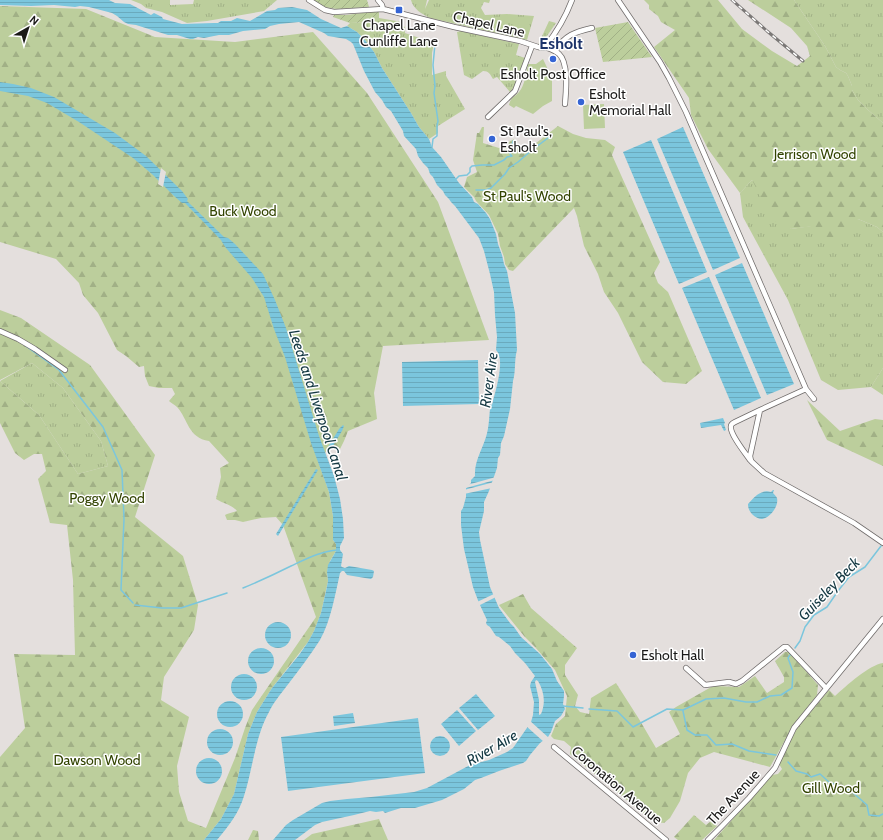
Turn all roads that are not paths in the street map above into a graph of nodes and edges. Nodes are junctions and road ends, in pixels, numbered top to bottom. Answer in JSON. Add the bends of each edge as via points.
{"nodes":[{"id":1,"x":309,"y":0,"type":"edge"},
{"id":2,"x":378,"y":0,"type":"edge"},
{"id":3,"x":572,"y":0,"type":"edge"},
{"id":4,"x":618,"y":0,"type":"edge"},
{"id":5,"x":383,"y":9,"type":"junction"},
{"id":6,"x":592,"y":28,"type":"dead end"},
{"id":7,"x":532,"y":46,"type":"junction"},
{"id":8,"x":545,"y":47,"type":"junction"},
{"id":9,"x":555,"y":51,"type":"junction"},
{"id":10,"x":565,"y":104,"type":"dead end"},
{"id":11,"x":488,"y":117,"type":"dead end"},
{"id":12,"x":0,"y":330,"type":"edge"},
{"id":13,"x":65,"y":370,"type":"dead end"},
{"id":14,"x":806,"y":389,"type":"junction"},
{"id":15,"x":814,"y":399,"type":"dead end"},
{"id":16,"x":760,"y":410,"type":"junction"},
{"id":17,"x":751,"y":462,"type":"junction"},
{"id":18,"x":883,"y":543,"type":"edge"},
{"id":19,"x":883,"y":619,"type":"edge"},
{"id":20,"x":686,"y":668,"type":"dead end"},
{"id":21,"x":826,"y":688,"type":"junction"},
{"id":22,"x":554,"y":747,"type":"dead end"},
{"id":23,"x":666,"y":840,"type":"edge"},
{"id":24,"x":708,"y":840,"type":"edge"}],
"edges":[{"from":1,"to":5,"type":"street","name":"Chapel Lane","via":[[325,10],[334,12]]},
{"from":2,"to":5,"type":"street"},
{"from":3,"to":8,"type":"street"},
{"from":4,"to":14,"type":"street","via":[[660,62],[686,112]]},
{"from":5,"to":7,"type":"street","name":"Chapel Lane"},
{"from":6,"to":9,"type":"street","via":[[565,38]]},
{"from":7,"to":8,"type":"street","name":"Chapel Lane"},
{"from":7,"to":11,"type":"street","via":[[515,91]]},
{"from":8,"to":9,"type":"street","name":"Chapel Lane"},
{"from":9,"to":10,"type":"street","via":[[561,55],[566,72]]},
{"from":12,"to":13,"type":"street","via":[[35,349]]},
{"from":14,"to":15,"type":"street"},
{"from":14,"to":16,"type":"street"},
{"from":16,"to":17,"type":"street","via":[[750,456]]},
{"from":16,"to":17,"type":"street","via":[[730,427]]},
{"from":17,"to":18,"type":"street","via":[[764,473],[854,523]]},
{"from":19,"to":21,"type":"street","name":"The Avenue"},
{"from":20,"to":21,"type":"street","via":[[705,685],[729,682],[736,684],[786,647]]},
{"from":21,"to":24,"type":"street","name":"The Avenue","via":[[794,728],[775,768]]},
{"from":22,"to":23,"type":"street","name":"Coronation Avenue"}]}
